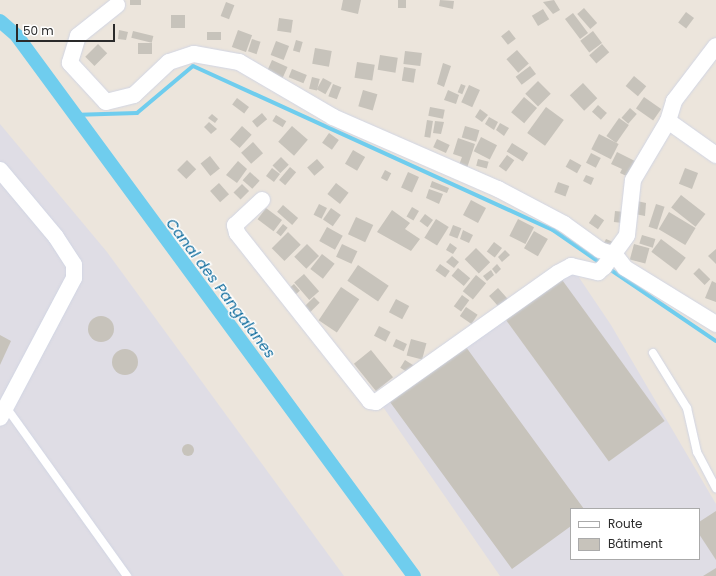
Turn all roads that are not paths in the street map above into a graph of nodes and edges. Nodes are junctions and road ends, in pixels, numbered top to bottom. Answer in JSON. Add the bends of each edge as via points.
{"nodes":[{"id":1,"x":117,"y":5,"type":"dead end"},
{"id":2,"x":716,"y":46,"type":"edge"},
{"id":3,"x":668,"y":121,"type":"junction"},
{"id":4,"x":716,"y":155,"type":"edge"},
{"id":5,"x":0,"y":170,"type":"edge"},
{"id":6,"x":262,"y":200,"type":"dead end"},
{"id":7,"x":611,"y":260,"type":"junction"},
{"id":8,"x":716,"y":324,"type":"edge"},
{"id":9,"x":653,"y":354,"type":"dead end"},
{"id":10,"x":3,"y":413,"type":"edge"},
{"id":11,"x":716,"y":488,"type":"edge"},
{"id":12,"x":127,"y":576,"type":"edge"}],
"edges":[{"from":1,"to":7,"type":"street","via":[[78,36],[70,63],[106,102],[134,94],[169,62],[194,54],[239,62],[333,117],[498,189],[564,224]]},
{"from":2,"to":3,"type":"street","via":[[674,101]]},
{"from":3,"to":4,"type":"street"},
{"from":3,"to":7,"type":"street","via":[[633,180],[627,235]]},
{"from":5,"to":10,"type":"street","via":[[74,265],[71,289]]},
{"from":6,"to":7,"type":"street","via":[[235,225],[236,233],[370,401],[376,402],[558,273],[571,266],[598,272]]},
{"from":7,"to":8,"type":"street"},
{"from":9,"to":11,"type":"lane","via":[[688,408],[697,452]]},
{"from":10,"to":12,"type":"lane"}]}
